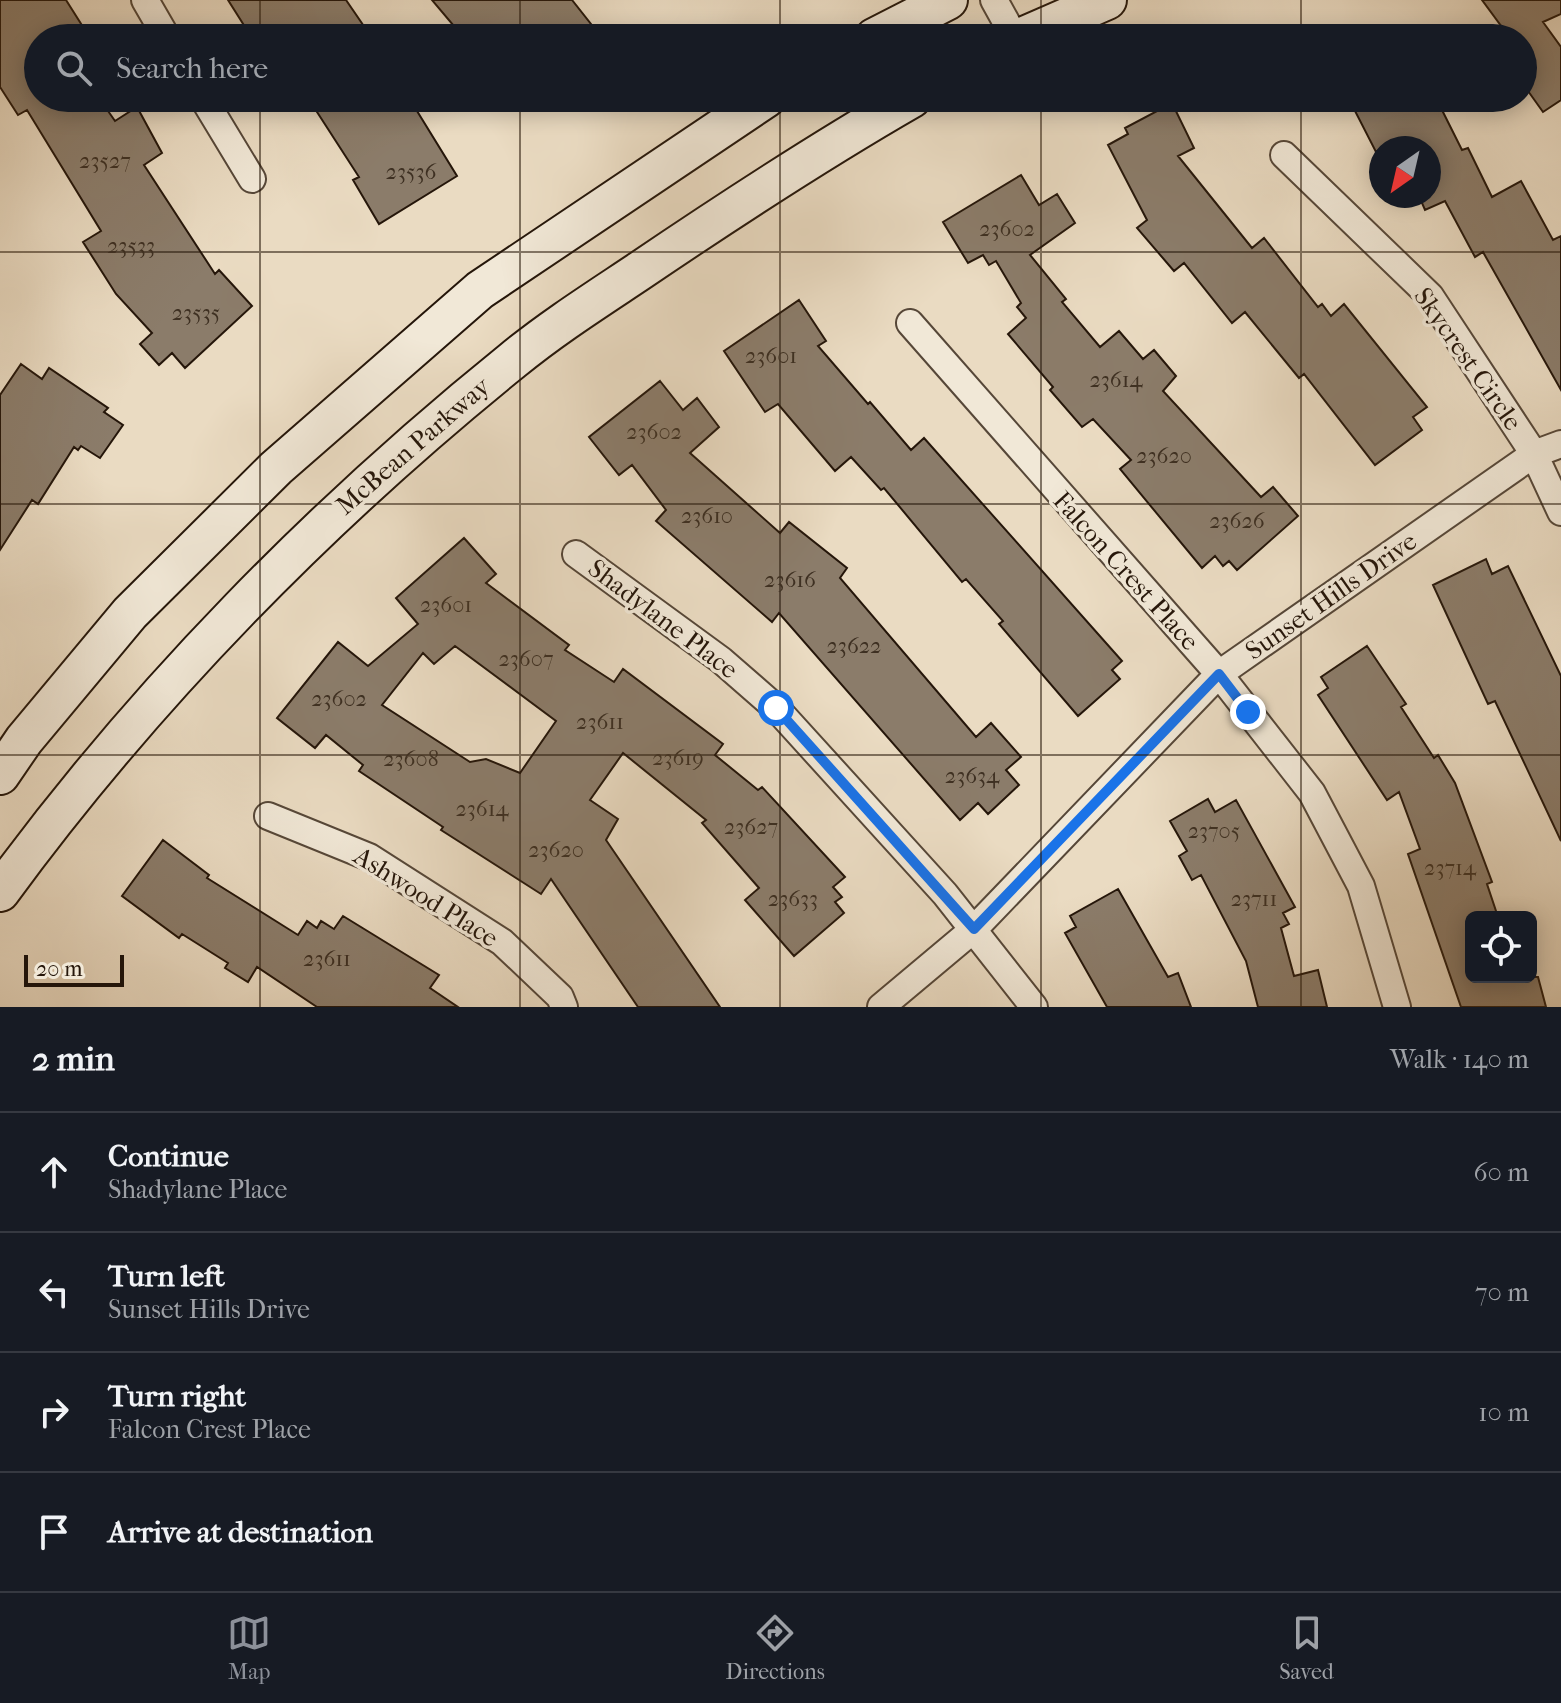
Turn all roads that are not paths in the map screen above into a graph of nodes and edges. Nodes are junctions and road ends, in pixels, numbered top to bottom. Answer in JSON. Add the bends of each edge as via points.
{"nodes":[{"id":1,"x":145,"y":0,"type":"edge"},
{"id":2,"x":948,"y":0,"type":"edge"},
{"id":3,"x":994,"y":0,"type":"edge"},
{"id":4,"x":1107,"y":0,"type":"edge"},
{"id":5,"x":159,"y":24,"type":"edge"},
{"id":6,"x":901,"y":24,"type":"edge"},
{"id":7,"x":1009,"y":24,"type":"edge"},
{"id":8,"x":1051,"y":24,"type":"edge"},
{"id":9,"x":211,"y":112,"type":"edge"},
{"id":10,"x":744,"y":112,"type":"edge"},
{"id":11,"x":889,"y":112,"type":"edge"},
{"id":12,"x":1284,"y":155,"type":"dead end"},
{"id":13,"x":252,"y":179,"type":"dead end"},
{"id":14,"x":910,"y":323,"type":"dead end"},
{"id":15,"x":1561,"y":444,"type":"edge"},
{"id":16,"x":1534,"y":454,"type":"junction"},
{"id":17,"x":1561,"y":512,"type":"edge"},
{"id":18,"x":576,"y":554,"type":"dead end"},
{"id":19,"x":1219,"y":674,"type":"junction"},
{"id":20,"x":0,"y":775,"type":"edge"},
{"id":21,"x":268,"y":816,"type":"dead end"},
{"id":22,"x":0,"y":892,"type":"edge"},
{"id":23,"x":974,"y":929,"type":"junction"},
{"id":24,"x":564,"y":1007,"type":"edge"},
{"id":25,"x":881,"y":1007,"type":"edge"},
{"id":26,"x":1034,"y":1007,"type":"edge"},
{"id":27,"x":1397,"y":1007,"type":"edge"}],
"edges":[{"from":1,"to":5,"type":"street"},
{"from":2,"to":6,"type":"main road"},
{"from":3,"to":7,"type":"street"},
{"from":4,"to":8,"type":"main road"},
{"from":9,"to":13,"type":"street"},
{"from":10,"to":20,"type":"main road","via":[[480,290],[276,468],[130,613]]},
{"from":11,"to":22,"type":"main road","name":"McBean Parkway","via":[[750,195],[514,358],[303,543],[153,705]]},
{"from":12,"to":16,"type":"street","name":"Skycrest Circle","via":[[1430,296]]},
{"from":14,"to":19,"type":"street","name":"Falcon Crest Place"},
{"from":15,"to":16,"type":"street","name":"Sunset Hills Drive"},
{"from":16,"to":17,"type":"street","name":"Skycrest Circle"},
{"from":16,"to":19,"type":"street","name":"Sunset Hills Drive"},
{"from":18,"to":23,"type":"street","name":"Shadylane Place","via":[[721,660],[776,708]]},
{"from":19,"to":23,"type":"street","name":"Sunset Hills Drive"},
{"from":19,"to":27,"type":"street","name":"Falcon Crest Place","via":[[1312,793],[1361,886]]},
{"from":21,"to":24,"type":"street","name":"Ashwood Place","via":[[369,857],[489,934],[560,997]]},
{"from":23,"to":25,"type":"street","name":"Sunset Hills Drive"},
{"from":23,"to":26,"type":"street","name":"Shadylane Place"}]}
